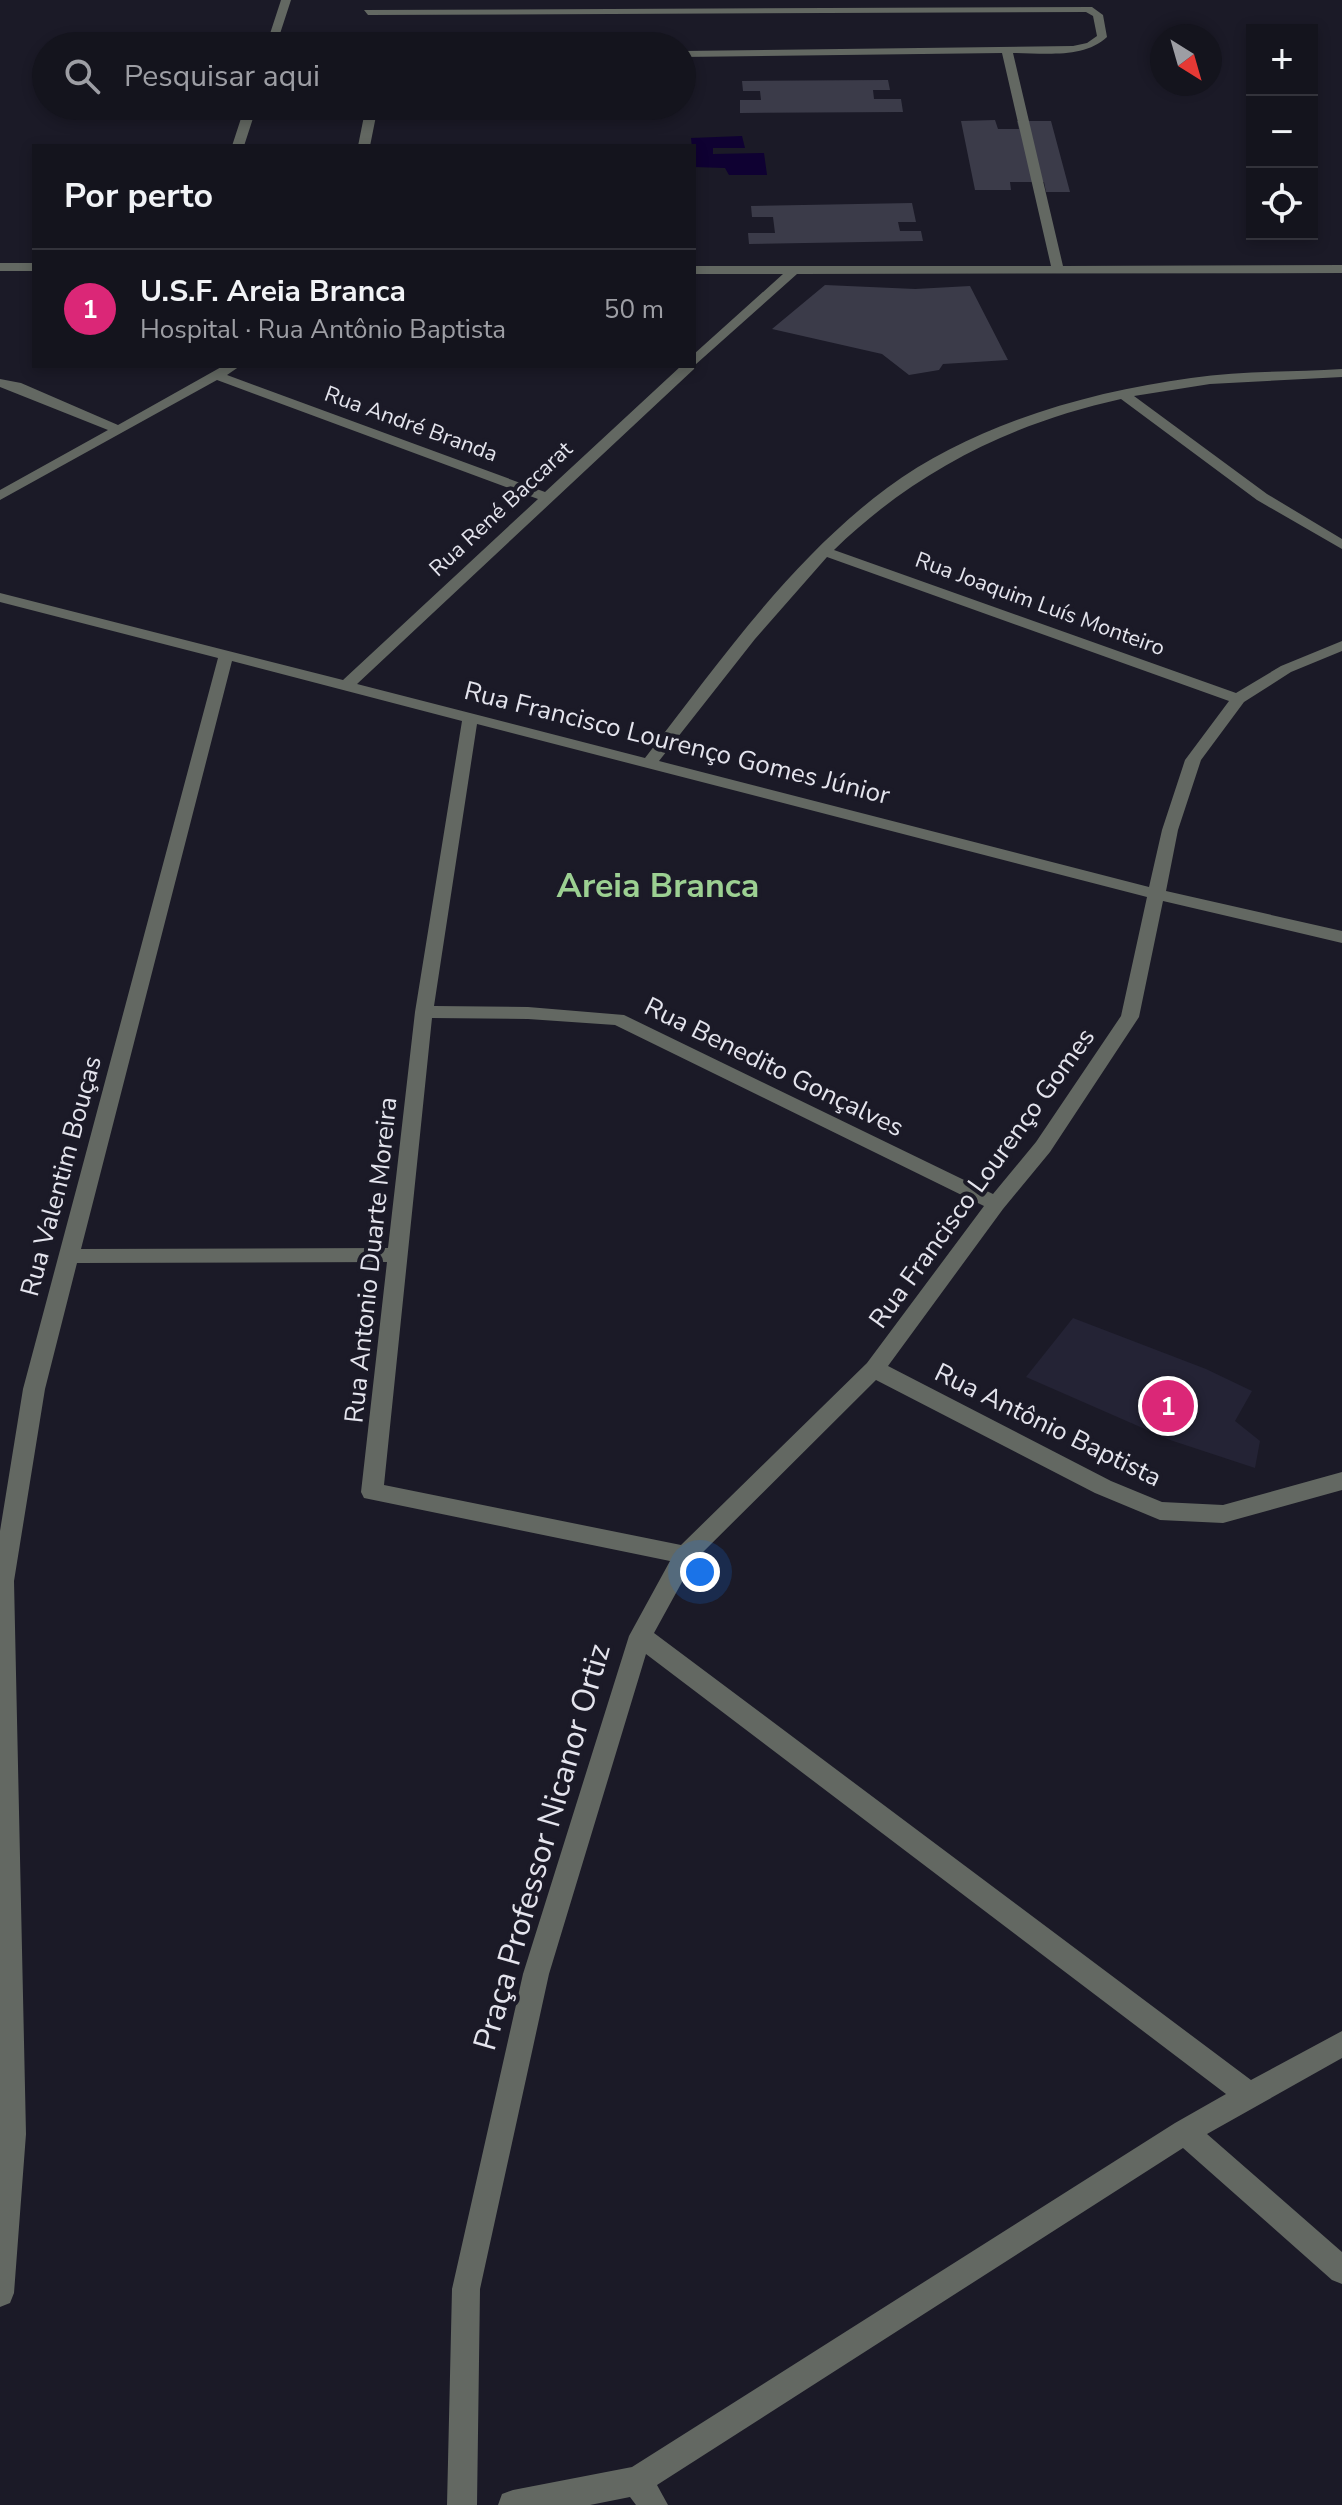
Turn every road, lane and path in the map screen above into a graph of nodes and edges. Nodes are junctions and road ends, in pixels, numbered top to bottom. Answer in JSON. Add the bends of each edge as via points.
{"nodes":[{"id":1,"x":286,"y":0,"type":"edge"},
{"id":2,"x":368,"y":12,"type":"dead end"},
{"id":3,"x":276,"y":32,"type":"edge"},
{"id":4,"x":1007,"y":50,"type":"junction"},
{"id":5,"x":696,"y":54,"type":"edge"},
{"id":6,"x":246,"y":120,"type":"edge"},
{"id":7,"x":369,"y":120,"type":"edge"},
{"id":8,"x":239,"y":144,"type":"edge"},
{"id":9,"x":364,"y":144,"type":"edge"},
{"id":10,"x":0,"y":267,"type":"edge"},
{"id":11,"x":32,"y":267,"type":"edge"},
{"id":12,"x":1342,"y":269,"type":"edge"},
{"id":13,"x":696,"y":270,"type":"edge"},
{"id":14,"x":1058,"y":270,"type":"junction"},
{"id":15,"x":793,"y":271,"type":"junction"},
{"id":16,"x":696,"y":359,"type":"edge"},
{"id":17,"x":230,"y":368,"type":"edge"},
{"id":18,"x":687,"y":368,"type":"edge"},
{"id":19,"x":1342,"y":373,"type":"edge"},
{"id":20,"x":217,"y":376,"type":"junction"},
{"id":21,"x":0,"y":383,"type":"edge"},
{"id":22,"x":1124,"y":395,"type":"junction"},
{"id":23,"x":119,"y":430,"type":"junction"},
{"id":24,"x":0,"y":496,"type":"edge"},
{"id":25,"x":545,"y":497,"type":"junction"},
{"id":26,"x":1342,"y":545,"type":"edge"},
{"id":27,"x":827,"y":552,"type":"junction"},
{"id":28,"x":0,"y":597,"type":"edge"},
{"id":29,"x":1342,"y":646,"type":"edge"},
{"id":30,"x":226,"y":656,"type":"junction"},
{"id":31,"x":346,"y":686,"type":"junction"},
{"id":32,"x":1238,"y":699,"type":"junction"},
{"id":33,"x":470,"y":718,"type":"junction"},
{"id":34,"x":650,"y":762,"type":"junction"},
{"id":35,"x":1156,"y":894,"type":"junction"},
{"id":36,"x":1342,"y":937,"type":"edge"},
{"id":37,"x":424,"y":1012,"type":"junction"},
{"id":38,"x":996,"y":1204,"type":"junction"},
{"id":39,"x":398,"y":1255,"type":"junction"},
{"id":40,"x":69,"y":1256,"type":"junction"},
{"id":41,"x":874,"y":1369,"type":"junction"},
{"id":42,"x":1342,"y":1481,"type":"edge"},
{"id":43,"x":685,"y":1555,"type":"junction"},
{"id":44,"x":640,"y":1636,"type":"junction"},
{"id":45,"x":1342,"y":2044,"type":"edge"},
{"id":46,"x":1249,"y":2095,"type":"junction"},
{"id":47,"x":1184,"y":2132,"type":"junction"},
{"id":48,"x":1342,"y":2270,"type":"edge"},
{"id":49,"x":0,"y":2293,"type":"edge"},
{"id":50,"x":645,"y":2493,"type":"edge"},
{"id":51,"x":529,"y":2503,"type":"edge"},
{"id":52,"x":462,"y":2505,"type":"edge"}],
"edges":[{"from":1,"to":3,"type":"street"},
{"from":2,"to":4,"type":"street","via":[[1022,7],[1088,9],[1098,15],[1102,37],[1091,45]]},
{"from":4,"to":5,"type":"street"},
{"from":4,"to":14,"type":"street"},
{"from":6,"to":8,"type":"street"},
{"from":7,"to":9,"type":"street"},
{"from":10,"to":11,"type":"street"},
{"from":12,"to":14,"type":"street"},
{"from":13,"to":15,"type":"street"},
{"from":14,"to":15,"type":"street"},
{"from":15,"to":16,"type":"street"},
{"from":17,"to":20,"type":"street"},
{"from":18,"to":25,"type":"street","name":"Rua René Baccarat"},
{"from":19,"to":22,"type":"street","via":[[1193,382]]},
{"from":20,"to":23,"type":"street"},
{"from":20,"to":25,"type":"street","name":"Rua André Branda"},
{"from":21,"to":23,"type":"street"},
{"from":22,"to":26,"type":"street","via":[[1262,497]]},
{"from":22,"to":27,"type":"street","via":[[1005,430],[919,472],[859,517]]},
{"from":23,"to":24,"type":"street"},
{"from":25,"to":31,"type":"street","name":"Rua René Baccarat"},
{"from":27,"to":32,"type":"street","name":"Rua Joaquim Luís Monteiro"},
{"from":27,"to":34,"type":"street","via":[[736,650]]},
{"from":28,"to":30,"type":"street","name":"Rua Francisco Lourenço Gomes Júnior"},
{"from":29,"to":32,"type":"street","name":"Rua Francisco Lourenço Gomes","via":[[1286,669]]},
{"from":30,"to":31,"type":"street","name":"Rua Francisco Lourenço Gomes Júnior"},
{"from":30,"to":40,"type":"street","name":"Rua Valentim Bouças"},
{"from":31,"to":33,"type":"street","name":"Rua Francisco Lourenço Gomes Júnior"},
{"from":32,"to":35,"type":"street","name":"Rua Francisco Lourenço Gomes","via":[[1193,760]]},
{"from":33,"to":34,"type":"street","name":"Rua Francisco Lourenço Gomes Júnior"},
{"from":33,"to":37,"type":"street","name":"Rua Antonio Duarte Moreira"},
{"from":34,"to":35,"type":"street","name":"Rua Francisco Lourenço Gomes Júnior"},
{"from":35,"to":36,"type":"street","name":"Rua Francisco Lourenço Gomes Júnior"},
{"from":35,"to":38,"type":"street","name":"Rua Francisco Lourenço Gomes","via":[[1130,1017],[1043,1147]]},
{"from":37,"to":38,"type":"street","name":"Rua Benedito Gonçalves","via":[[618,1019]]},
{"from":37,"to":39,"type":"street","name":"Rua Antonio Duarte Moreira"},
{"from":38,"to":41,"type":"street","name":"Rua Francisco Lourenço Gomes"},
{"from":39,"to":40,"type":"street"},
{"from":39,"to":43,"type":"street","name":"Rua Antonio Duarte Moreira","via":[[372,1492]]},
{"from":40,"to":49,"type":"street","name":"Rua Valentim Bouças","via":[[34,1389],[3,1581],[13,2134]]},
{"from":41,"to":42,"type":"street","name":"Rua Antônio Baptista","via":[[1160,1511],[1223,1514]]},
{"from":41,"to":43,"type":"street","name":"Rua Francisco Lourenço Gomes"},
{"from":43,"to":44,"type":"street","name":"Praça Professor Nicanor Ortiz"},
{"from":44,"to":46,"type":"street","name":"Praça Professor Nicanor Ortiz"},
{"from":44,"to":52,"type":"street","name":"Praça Professor Nicanor Ortiz","via":[[536,1974],[466,2289]]},
{"from":45,"to":46,"type":"street"},
{"from":46,"to":47,"type":"street"},
{"from":47,"to":48,"type":"street"},
{"from":47,"to":50,"type":"street"},
{"from":50,"to":51,"type":"street"}]}
